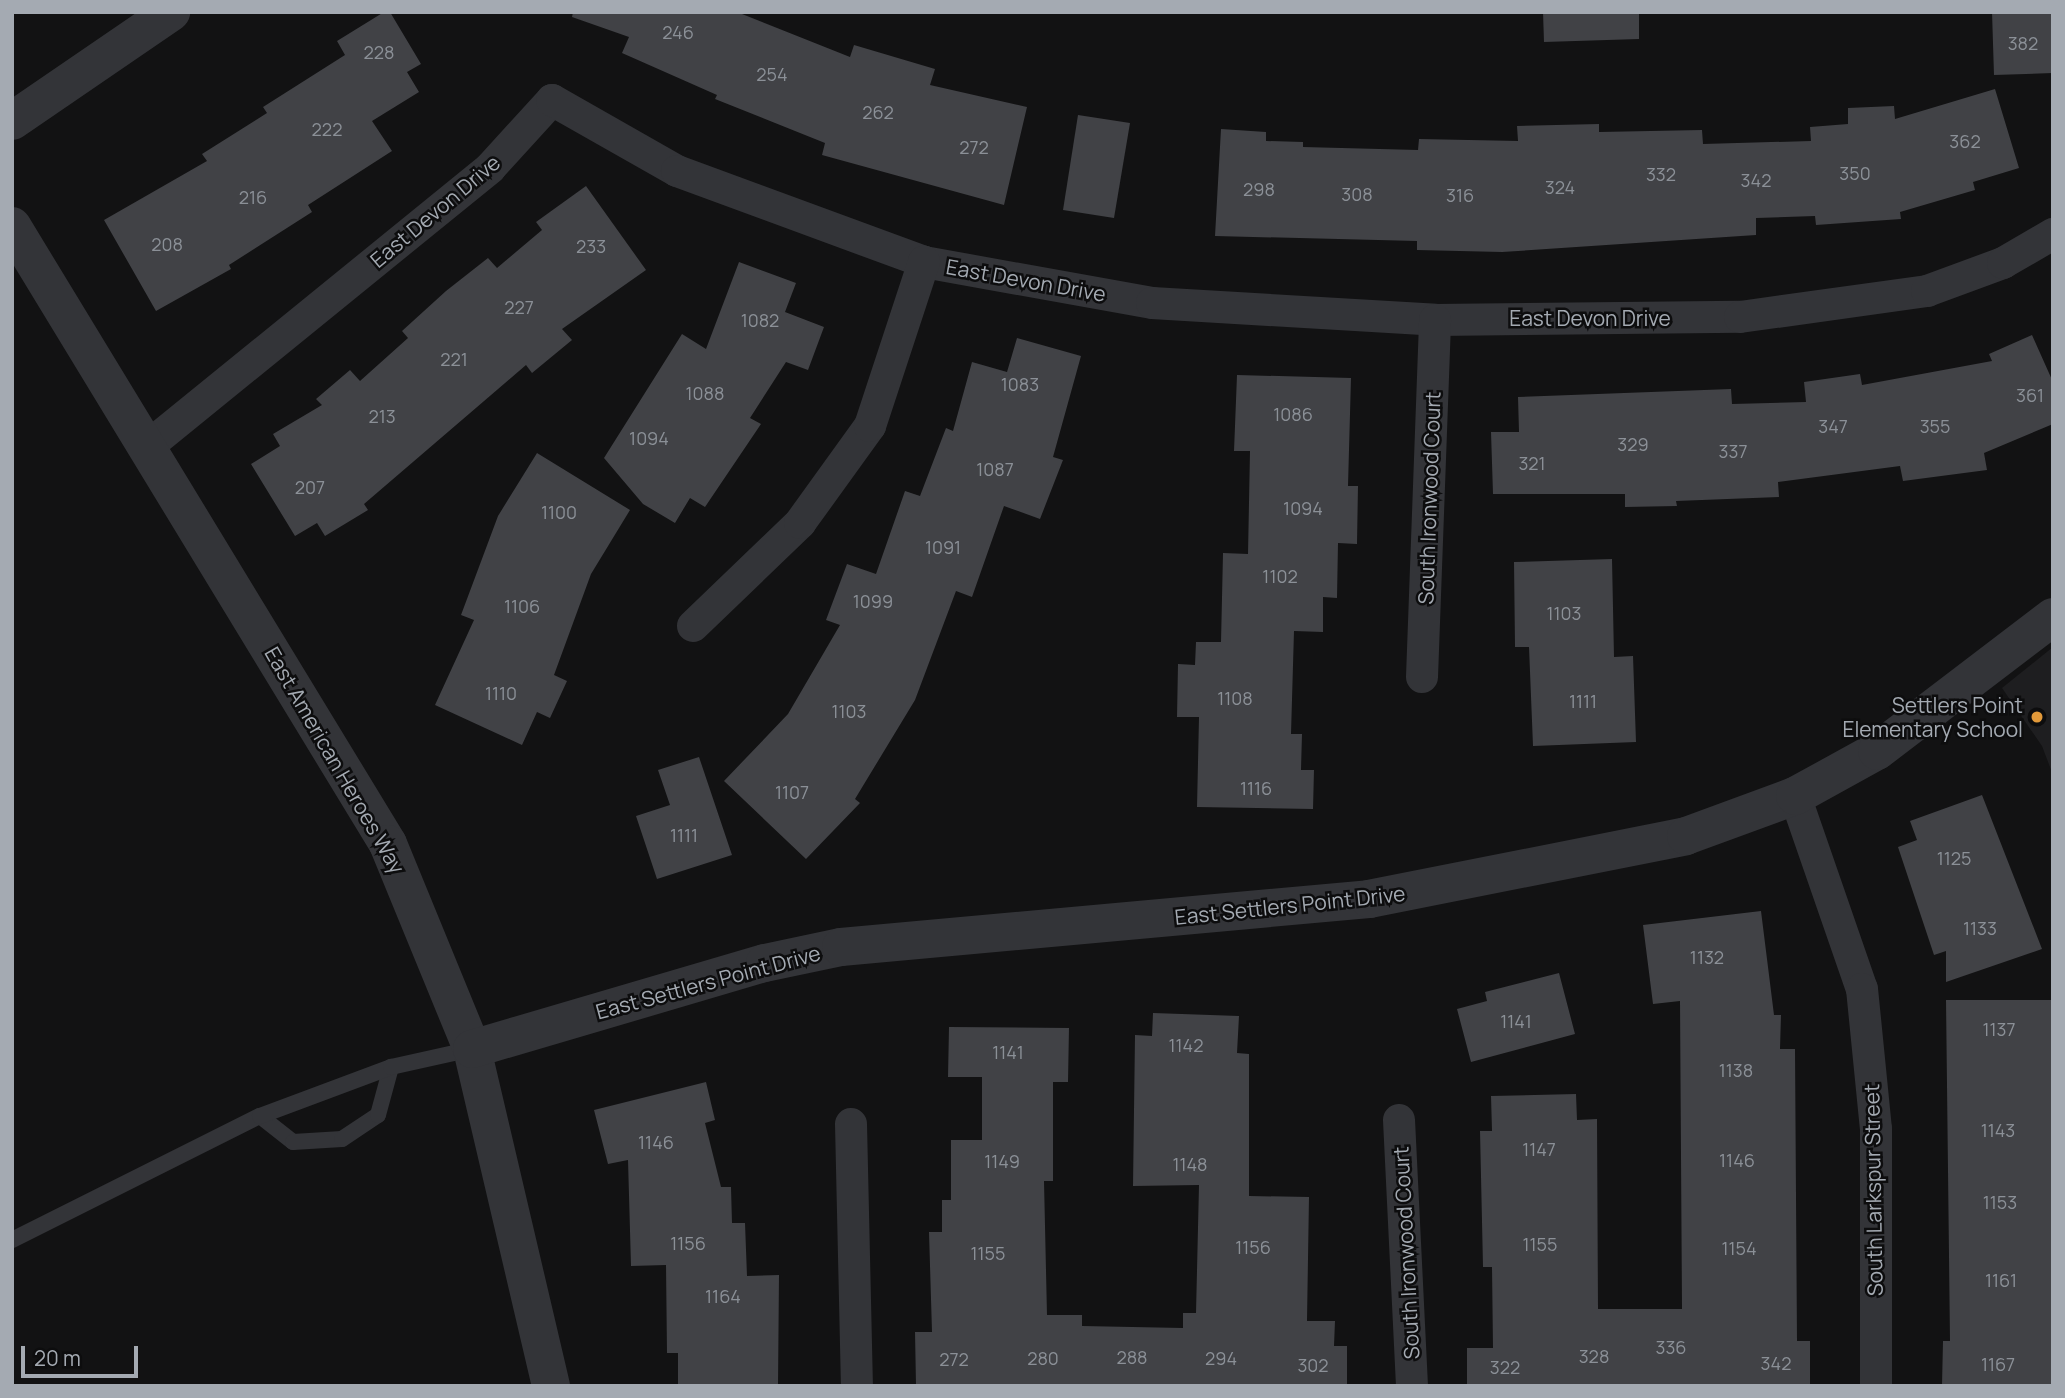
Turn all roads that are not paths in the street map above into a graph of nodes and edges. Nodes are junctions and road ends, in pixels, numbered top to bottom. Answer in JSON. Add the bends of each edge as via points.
{"nodes":[{"id":1,"x":171,"y":12,"type":"edge"},
{"id":2,"x":12,"y":121,"type":"edge"},
{"id":3,"x":12,"y":226,"type":"edge"},
{"id":4,"x":2053,"y":234,"type":"edge"},
{"id":5,"x":924,"y":262,"type":"junction"},
{"id":6,"x":1435,"y":320,"type":"junction"},
{"id":7,"x":147,"y":447,"type":"junction"},
{"id":8,"x":2051,"y":624,"type":"edge"},
{"id":9,"x":692,"y":626,"type":"dead end"},
{"id":10,"x":1422,"y":677,"type":"dead end"},
{"id":11,"x":1795,"y":796,"type":"junction"},
{"id":12,"x":472,"y":1049,"type":"junction"},
{"id":13,"x":391,"y":1067,"type":"junction"},
{"id":14,"x":260,"y":1116,"type":"junction"},
{"id":15,"x":1399,"y":1120,"type":"dead end"},
{"id":16,"x":851,"y":1124,"type":"dead end"},
{"id":17,"x":12,"y":1240,"type":"edge"},
{"id":18,"x":551,"y":1386,"type":"edge"},
{"id":19,"x":858,"y":1386,"type":"edge"},
{"id":20,"x":1412,"y":1386,"type":"edge"},
{"id":21,"x":1876,"y":1386,"type":"edge"}],
"edges":[{"from":1,"to":2,"type":"street"},
{"from":3,"to":7,"type":"street","name":"East American Heroes Way"},
{"from":4,"to":6,"type":"street","name":"East Devon Drive","via":[[2003,263],[1927,291],[1767,313]]},
{"from":5,"to":6,"type":"street","name":"East Devon Drive","via":[[1152,303]]},
{"from":5,"to":7,"type":"street","name":"East Devon Drive","via":[[677,171],[552,100],[490,168]]},
{"from":5,"to":9,"type":"street","via":[[870,426],[800,523]]},
{"from":6,"to":10,"type":"street","name":"South Ironwood Court"},
{"from":7,"to":12,"type":"street","name":"East American Heroes Way","via":[[388,844]]},
{"from":8,"to":11,"type":"street","name":"East Settlers Point Drive","via":[[1877,751]]},
{"from":11,"to":12,"type":"street","name":"East Settlers Point Drive","via":[[1686,836],[1369,899],[841,947],[765,963]]},
{"from":11,"to":21,"type":"street","name":"South Larkspur Street","via":[[1862,989],[1876,1129]]},
{"from":12,"to":13,"type":"lane"},
{"from":12,"to":18,"type":"street","name":"East American Heroes Way"},
{"from":13,"to":14,"type":"lane"},
{"from":13,"to":14,"type":"lane","via":[[378,1115],[342,1139],[293,1142]]},
{"from":14,"to":17,"type":"lane"},
{"from":15,"to":20,"type":"street","name":"South Ironwood Court"},
{"from":16,"to":19,"type":"street"}]}
